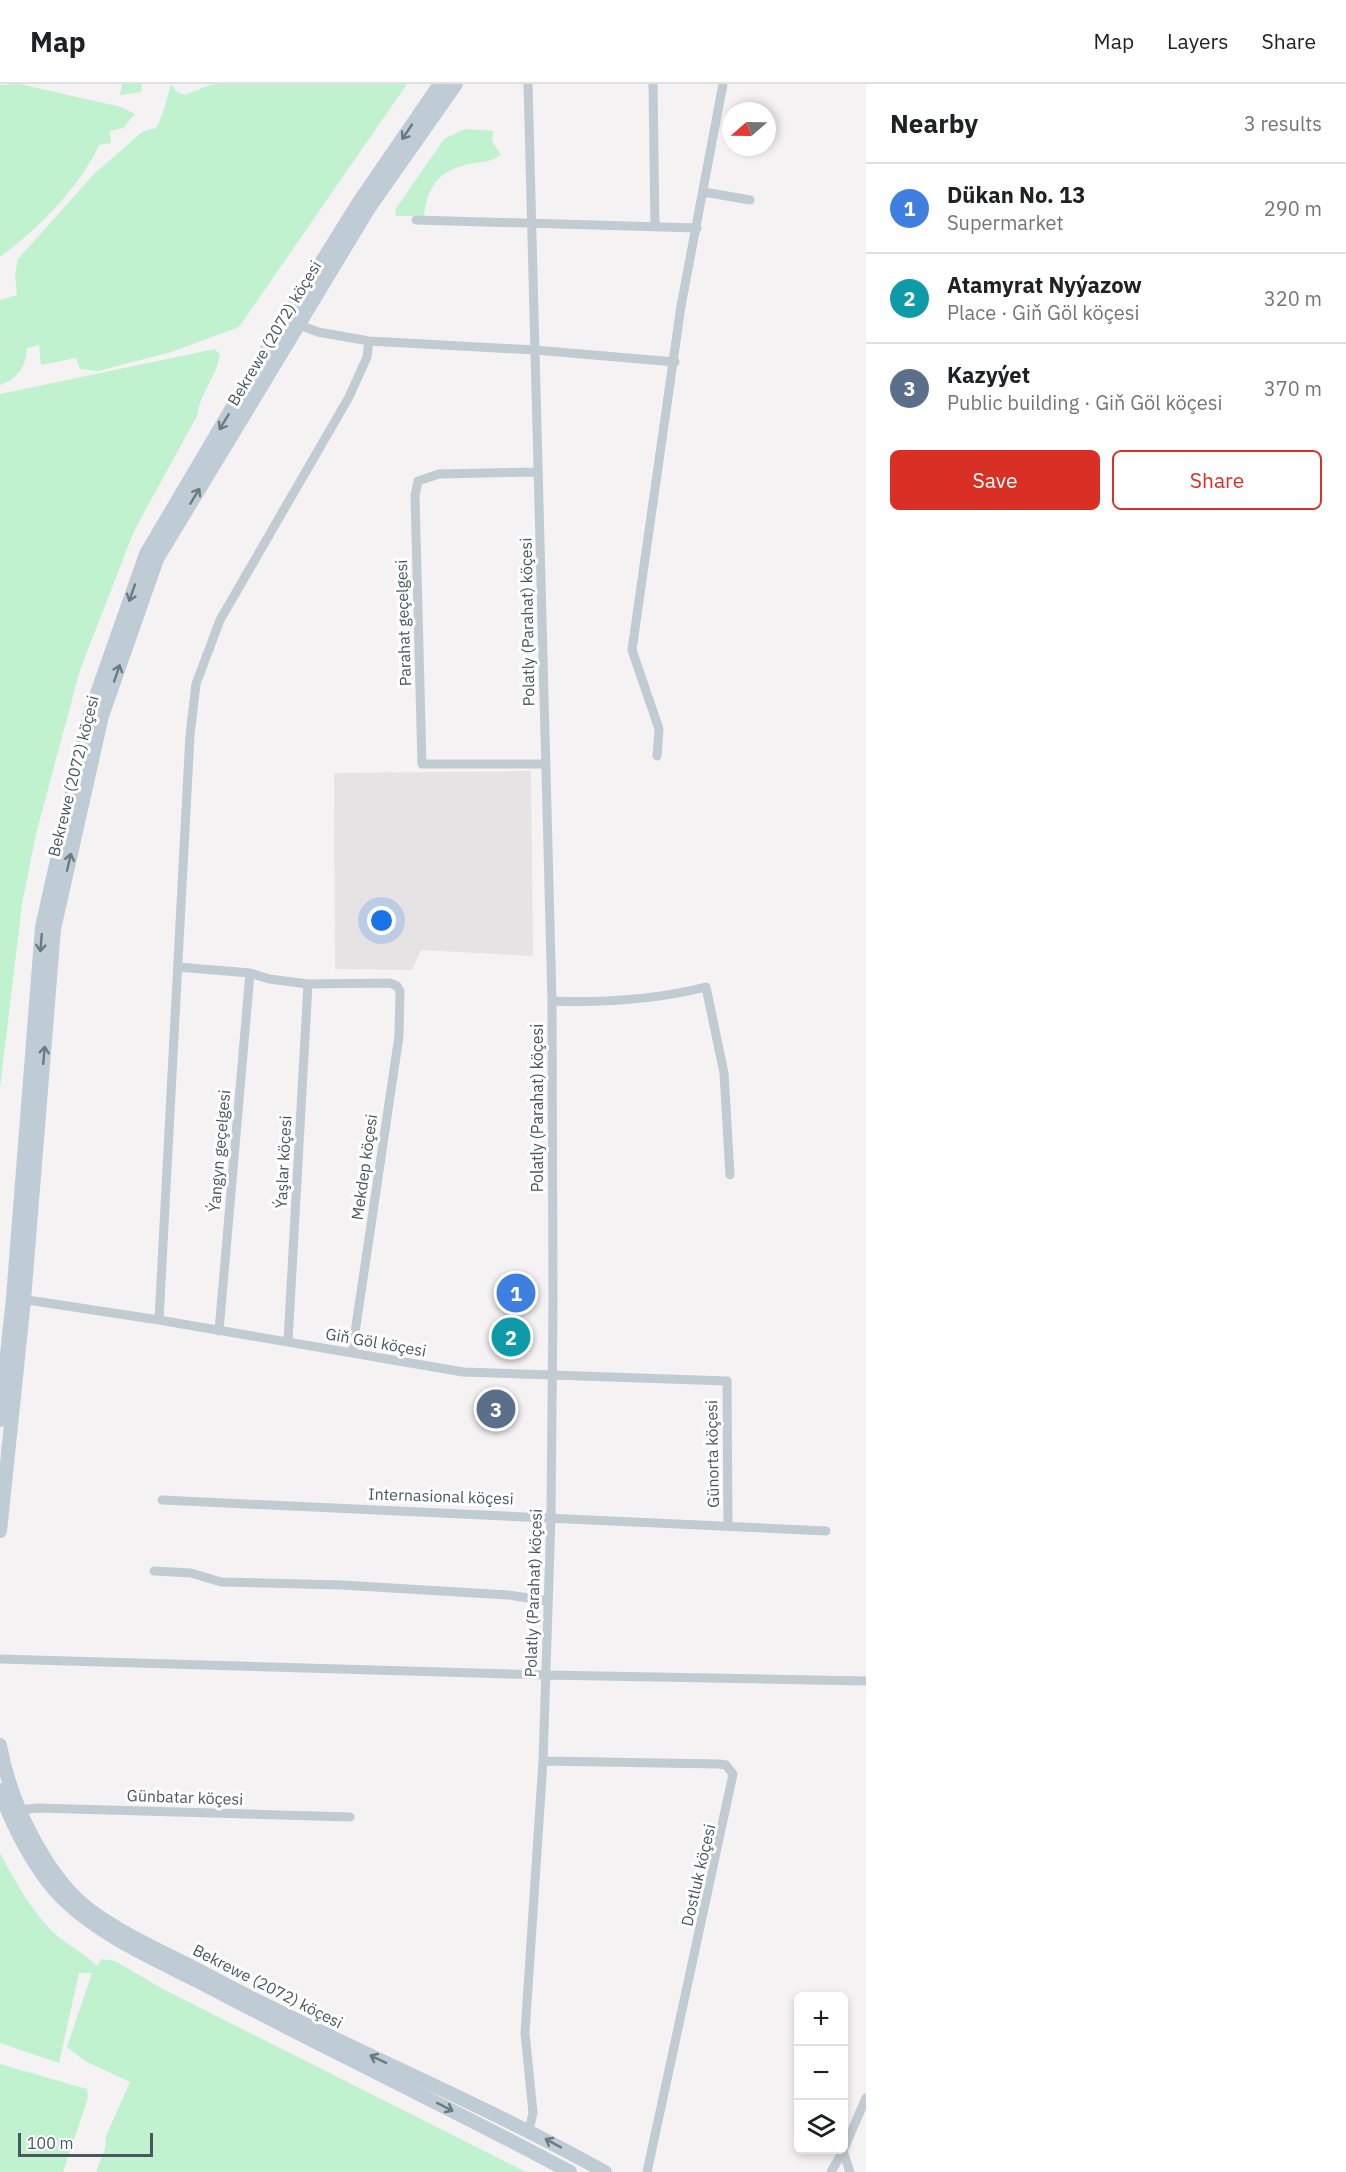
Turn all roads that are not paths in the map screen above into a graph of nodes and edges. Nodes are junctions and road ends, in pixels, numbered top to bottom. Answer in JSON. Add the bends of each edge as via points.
{"nodes":[{"id":1,"x":440,"y":84,"type":"edge"},
{"id":2,"x":456,"y":84,"type":"edge"},
{"id":3,"x":528,"y":84,"type":"edge"},
{"id":4,"x":653,"y":84,"type":"edge"},
{"id":5,"x":723,"y":84,"type":"edge"},
{"id":6,"x":704,"y":192,"type":"junction"},
{"id":7,"x":750,"y":200,"type":"dead end"},
{"id":8,"x":416,"y":220,"type":"dead end"},
{"id":9,"x":533,"y":222,"type":"junction"},
{"id":10,"x":655,"y":226,"type":"junction"},
{"id":11,"x":698,"y":228,"type":"junction"},
{"id":12,"x":292,"y":322,"type":"junction"},
{"id":13,"x":369,"y":341,"type":"junction"},
{"id":14,"x":535,"y":350,"type":"junction"},
{"id":15,"x":675,"y":362,"type":"junction"},
{"id":16,"x":538,"y":472,"type":"junction"},
{"id":17,"x":657,"y":756,"type":"dead end"},
{"id":18,"x":545,"y":764,"type":"junction"},
{"id":19,"x":178,"y":967,"type":"junction"},
{"id":20,"x":250,"y":973,"type":"junction"},
{"id":21,"x":308,"y":984,"type":"junction"},
{"id":22,"x":552,"y":1001,"type":"junction"},
{"id":23,"x":730,"y":1175,"type":"dead end"},
{"id":24,"x":18,"y":1299,"type":"junction"},
{"id":25,"x":159,"y":1320,"type":"junction"},
{"id":26,"x":219,"y":1331,"type":"junction"},
{"id":27,"x":288,"y":1341,"type":"junction"},
{"id":28,"x":352,"y":1353,"type":"junction"},
{"id":29,"x":553,"y":1376,"type":"junction"},
{"id":30,"x":727,"y":1382,"type":"joint"},
{"id":31,"x":0,"y":1420,"type":"edge"},
{"id":32,"x":162,"y":1500,"type":"dead end"},
{"id":33,"x":551,"y":1516,"type":"junction"},
{"id":34,"x":728,"y":1525,"type":"junction"},
{"id":35,"x":0,"y":1531,"type":"edge"},
{"id":36,"x":826,"y":1531,"type":"dead end"},
{"id":37,"x":154,"y":1571,"type":"dead end"},
{"id":38,"x":548,"y":1601,"type":"junction"},
{"id":39,"x":0,"y":1659,"type":"edge"},
{"id":40,"x":546,"y":1675,"type":"junction"},
{"id":41,"x":866,"y":1681,"type":"edge"},
{"id":42,"x":0,"y":1745,"type":"edge"},
{"id":43,"x":543,"y":1761,"type":"junction"},
{"id":44,"x":0,"y":1790,"type":"edge"},
{"id":45,"x":20,"y":1810,"type":"junction"},
{"id":46,"x":350,"y":1817,"type":"dead end"},
{"id":47,"x":866,"y":2098,"type":"edge"},
{"id":48,"x":529,"y":2130,"type":"junction"},
{"id":49,"x":848,"y":2139,"type":"edge"},
{"id":50,"x":841,"y":2154,"type":"edge"},
{"id":51,"x":844,"y":2154,"type":"edge"},
{"id":52,"x":570,"y":2172,"type":"edge"},
{"id":53,"x":604,"y":2172,"type":"edge"},
{"id":54,"x":647,"y":2172,"type":"edge"},
{"id":55,"x":831,"y":2172,"type":"edge"},
{"id":56,"x":850,"y":2172,"type":"edge"}],
"edges":[{"from":1,"to":12,"type":"main road","name":"Bekrewe (2072) köçesi","one_way":true,"via":[[359,202]]},
{"from":2,"to":12,"type":"main road","name":"Bekrewe (2072) köçesi"},
{"from":3,"to":9,"type":"street","name":"Polatly (Parahat) köçesi"},
{"from":4,"to":10,"type":"street"},
{"from":5,"to":6,"type":"street"},
{"from":6,"to":7,"type":"street"},
{"from":6,"to":11,"type":"street"},
{"from":8,"to":9,"type":"street"},
{"from":9,"to":10,"type":"street"},
{"from":9,"to":14,"type":"street","name":"Polatly (Parahat) köçesi"},
{"from":10,"to":11,"type":"street"},
{"from":11,"to":15,"type":"street","via":[[681,306]]},
{"from":12,"to":13,"type":"street"},
{"from":12,"to":24,"type":"main road","name":"Bekrewe (2072) köçesi","via":[[146,554],[90,713],[42,927]]},
{"from":13,"to":14,"type":"street"},
{"from":13,"to":19,"type":"street","via":[[367,357],[349,397],[229,603],[201,664],[190,735]]},
{"from":14,"to":15,"type":"street"},
{"from":14,"to":16,"type":"street","name":"Polatly (Parahat) köçesi"},
{"from":15,"to":17,"type":"street","via":[[632,650],[658,729]]},
{"from":16,"to":18,"type":"street","name":"Polatly (Parahat) köçesi"},
{"from":16,"to":18,"type":"street","name":"Parahat geçelgesi","via":[[440,474],[418,481],[415,496],[422,764]]},
{"from":18,"to":22,"type":"street","name":"Polatly (Parahat) köçesi"},
{"from":19,"to":20,"type":"street"},
{"from":19,"to":25,"type":"street"},
{"from":20,"to":21,"type":"street"},
{"from":20,"to":26,"type":"street","name":"Ýangyn geçelgesi"},
{"from":21,"to":27,"type":"street","name":"Ýaşlar köçesi"},
{"from":21,"to":28,"type":"street","name":"Mekdep köçesi","via":[[390,983],[398,986],[402,1014]]},
{"from":22,"to":23,"type":"street","via":[[623,1002],[706,987],[724,1073]]},
{"from":22,"to":29,"type":"street","name":"Polatly (Parahat) köçesi"},
{"from":24,"to":25,"type":"street","name":"Giň Göl köçesi"},
{"from":24,"to":31,"type":"main road","name":"Bekrewe (2072) köçesi"},
{"from":24,"to":35,"type":"main road","name":"Bekrewe (2072) köçesi"},
{"from":25,"to":26,"type":"street","name":"Giň Göl köçesi"},
{"from":26,"to":27,"type":"street","name":"Giň Göl köçesi"},
{"from":27,"to":28,"type":"street","name":"Giň Göl köçesi"},
{"from":28,"to":29,"type":"street","name":"Giň Göl köçesi","via":[[463,1372]]},
{"from":29,"to":30,"type":"street","name":"Giň Göl köçesi"},
{"from":29,"to":33,"type":"street","name":"Polatly (Parahat) köçesi"},
{"from":30,"to":34,"type":"street","name":"Günorta köçesi"},
{"from":32,"to":33,"type":"street","name":"Internasional köçesi"},
{"from":33,"to":34,"type":"street","name":"Internasional köçesi"},
{"from":33,"to":38,"type":"street","name":"Polatly (Parahat) köçesi"},
{"from":34,"to":36,"type":"street","name":"Internasional köçesi"},
{"from":37,"to":38,"type":"street","via":[[191,1574],[221,1582],[342,1585]]},
{"from":38,"to":40,"type":"street","name":"Polatly (Parahat) köçesi"},
{"from":39,"to":40,"type":"street"},
{"from":40,"to":41,"type":"street"},
{"from":40,"to":43,"type":"street","name":"Polatly (Parahat) köçesi"},
{"from":42,"to":45,"type":"main road","name":"Bekrewe (2072) köçesi"},
{"from":43,"to":48,"type":"street","name":"Polatly (Parahat) köçesi","via":[[525,2033],[533,2113]]},
{"from":43,"to":54,"type":"street","name":"Dostluk köçesi","via":[[719,1764],[726,1765],[733,1774]]},
{"from":44,"to":52,"type":"main road","name":"Bekrewe (2072) köçesi","one_way":true,"via":[[17,1829],[46,1878],[80,1915],[267,2018]]},
{"from":45,"to":46,"type":"street","name":"Günbatar köçesi"},
{"from":48,"to":45,"type":"main road","name":"Bekrewe (2072) köçesi","one_way":true,"via":[[281,2014],[113,1925],[68,1889]]},
{"from":47,"to":49,"type":"street"},
{"from":53,"to":48,"type":"main road","name":"Bekrewe (2072) köçesi","one_way":true},
{"from":50,"to":55,"type":"street"},
{"from":51,"to":56,"type":"street"}]}
